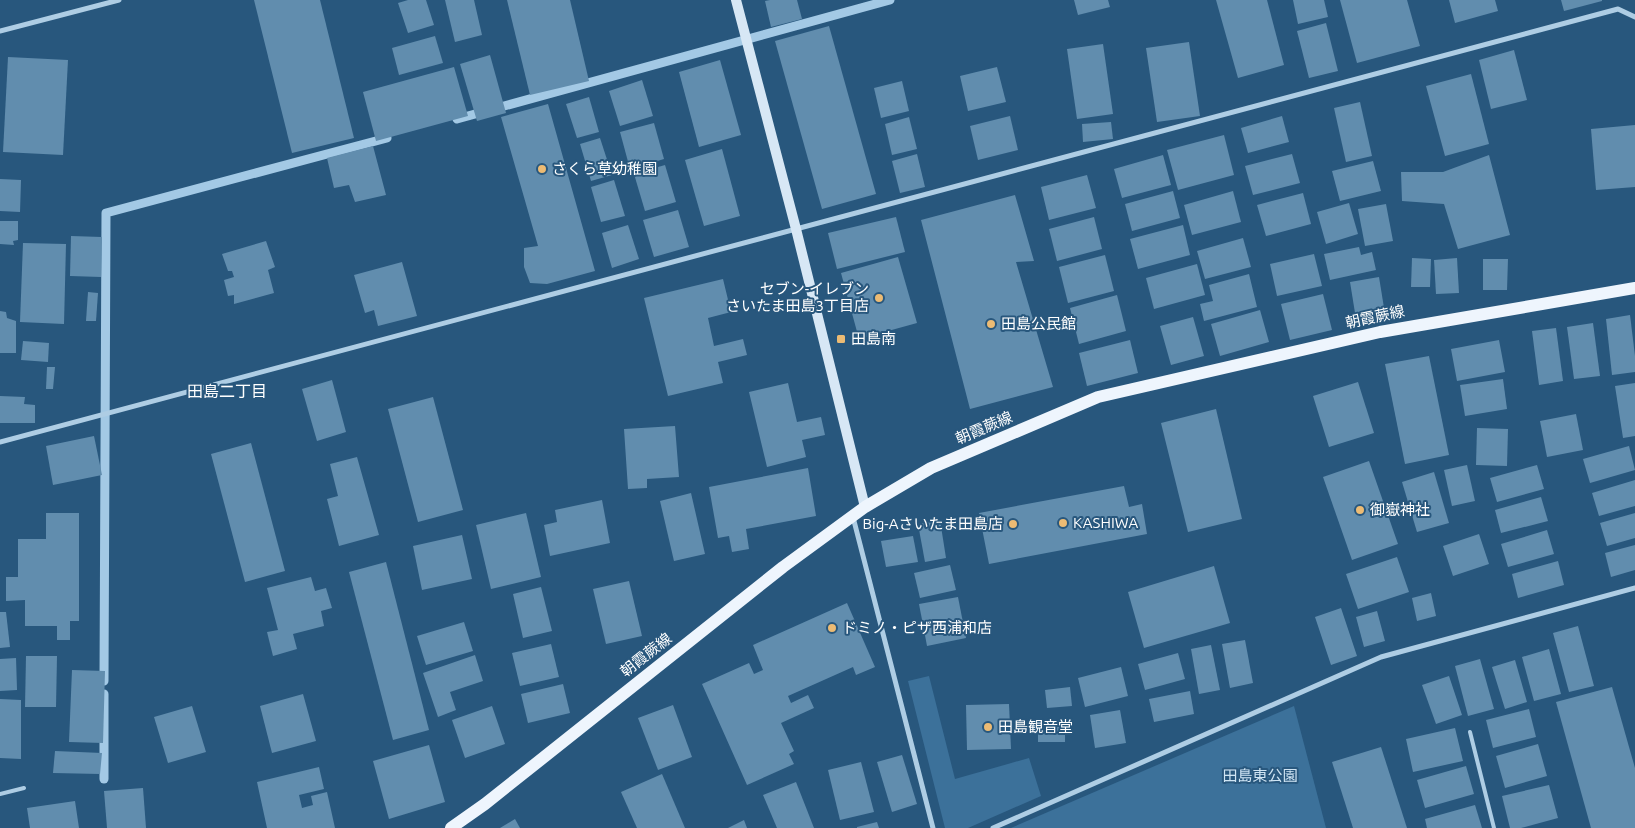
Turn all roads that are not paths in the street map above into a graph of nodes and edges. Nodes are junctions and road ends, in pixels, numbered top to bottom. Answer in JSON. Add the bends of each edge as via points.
{"nodes":[{"id":1,"x":119,"y":0,"type":"edge"},
{"id":2,"x":736,"y":0,"type":"edge"},
{"id":3,"x":1635,"y":17,"type":"edge"},
{"id":4,"x":0,"y":31,"type":"edge"},
{"id":5,"x":796,"y":229,"type":"junction"},
{"id":6,"x":1635,"y":288,"type":"edge"},
{"id":7,"x":0,"y":442,"type":"edge"},
{"id":8,"x":865,"y":507,"type":"junction"},
{"id":9,"x":853,"y":517,"type":"junction"},
{"id":10,"x":1635,"y":588,"type":"edge"},
{"id":11,"x":1470,"y":732,"type":"dead end"},
{"id":12,"x":24,"y":788,"type":"dead end"},
{"id":13,"x":0,"y":794,"type":"edge"},
{"id":14,"x":451,"y":828,"type":"edge"},
{"id":15,"x":933,"y":828,"type":"edge"},
{"id":16,"x":993,"y":828,"type":"edge"},
{"id":17,"x":1494,"y":828,"type":"edge"}],
"edges":[{"from":1,"to":4,"type":"street"},
{"from":2,"to":5,"type":"street"},
{"from":3,"to":5,"type":"street","via":[[1618,8]]},
{"from":5,"to":7,"type":"street"},
{"from":5,"to":8,"type":"street"},
{"from":6,"to":8,"type":"main road","name":"朝霞蕨線","via":[[1380,332],[1098,398],[932,468]]},
{"from":8,"to":9,"type":"main road","name":"朝霞蕨線"},
{"from":9,"to":14,"type":"main road","name":"朝霞蕨線","via":[[783,567]]},
{"from":9,"to":15,"type":"street"},
{"from":10,"to":16,"type":"street","via":[[1381,657]]},
{"from":11,"to":17,"type":"lane"},
{"from":12,"to":13,"type":"lane"}]}
